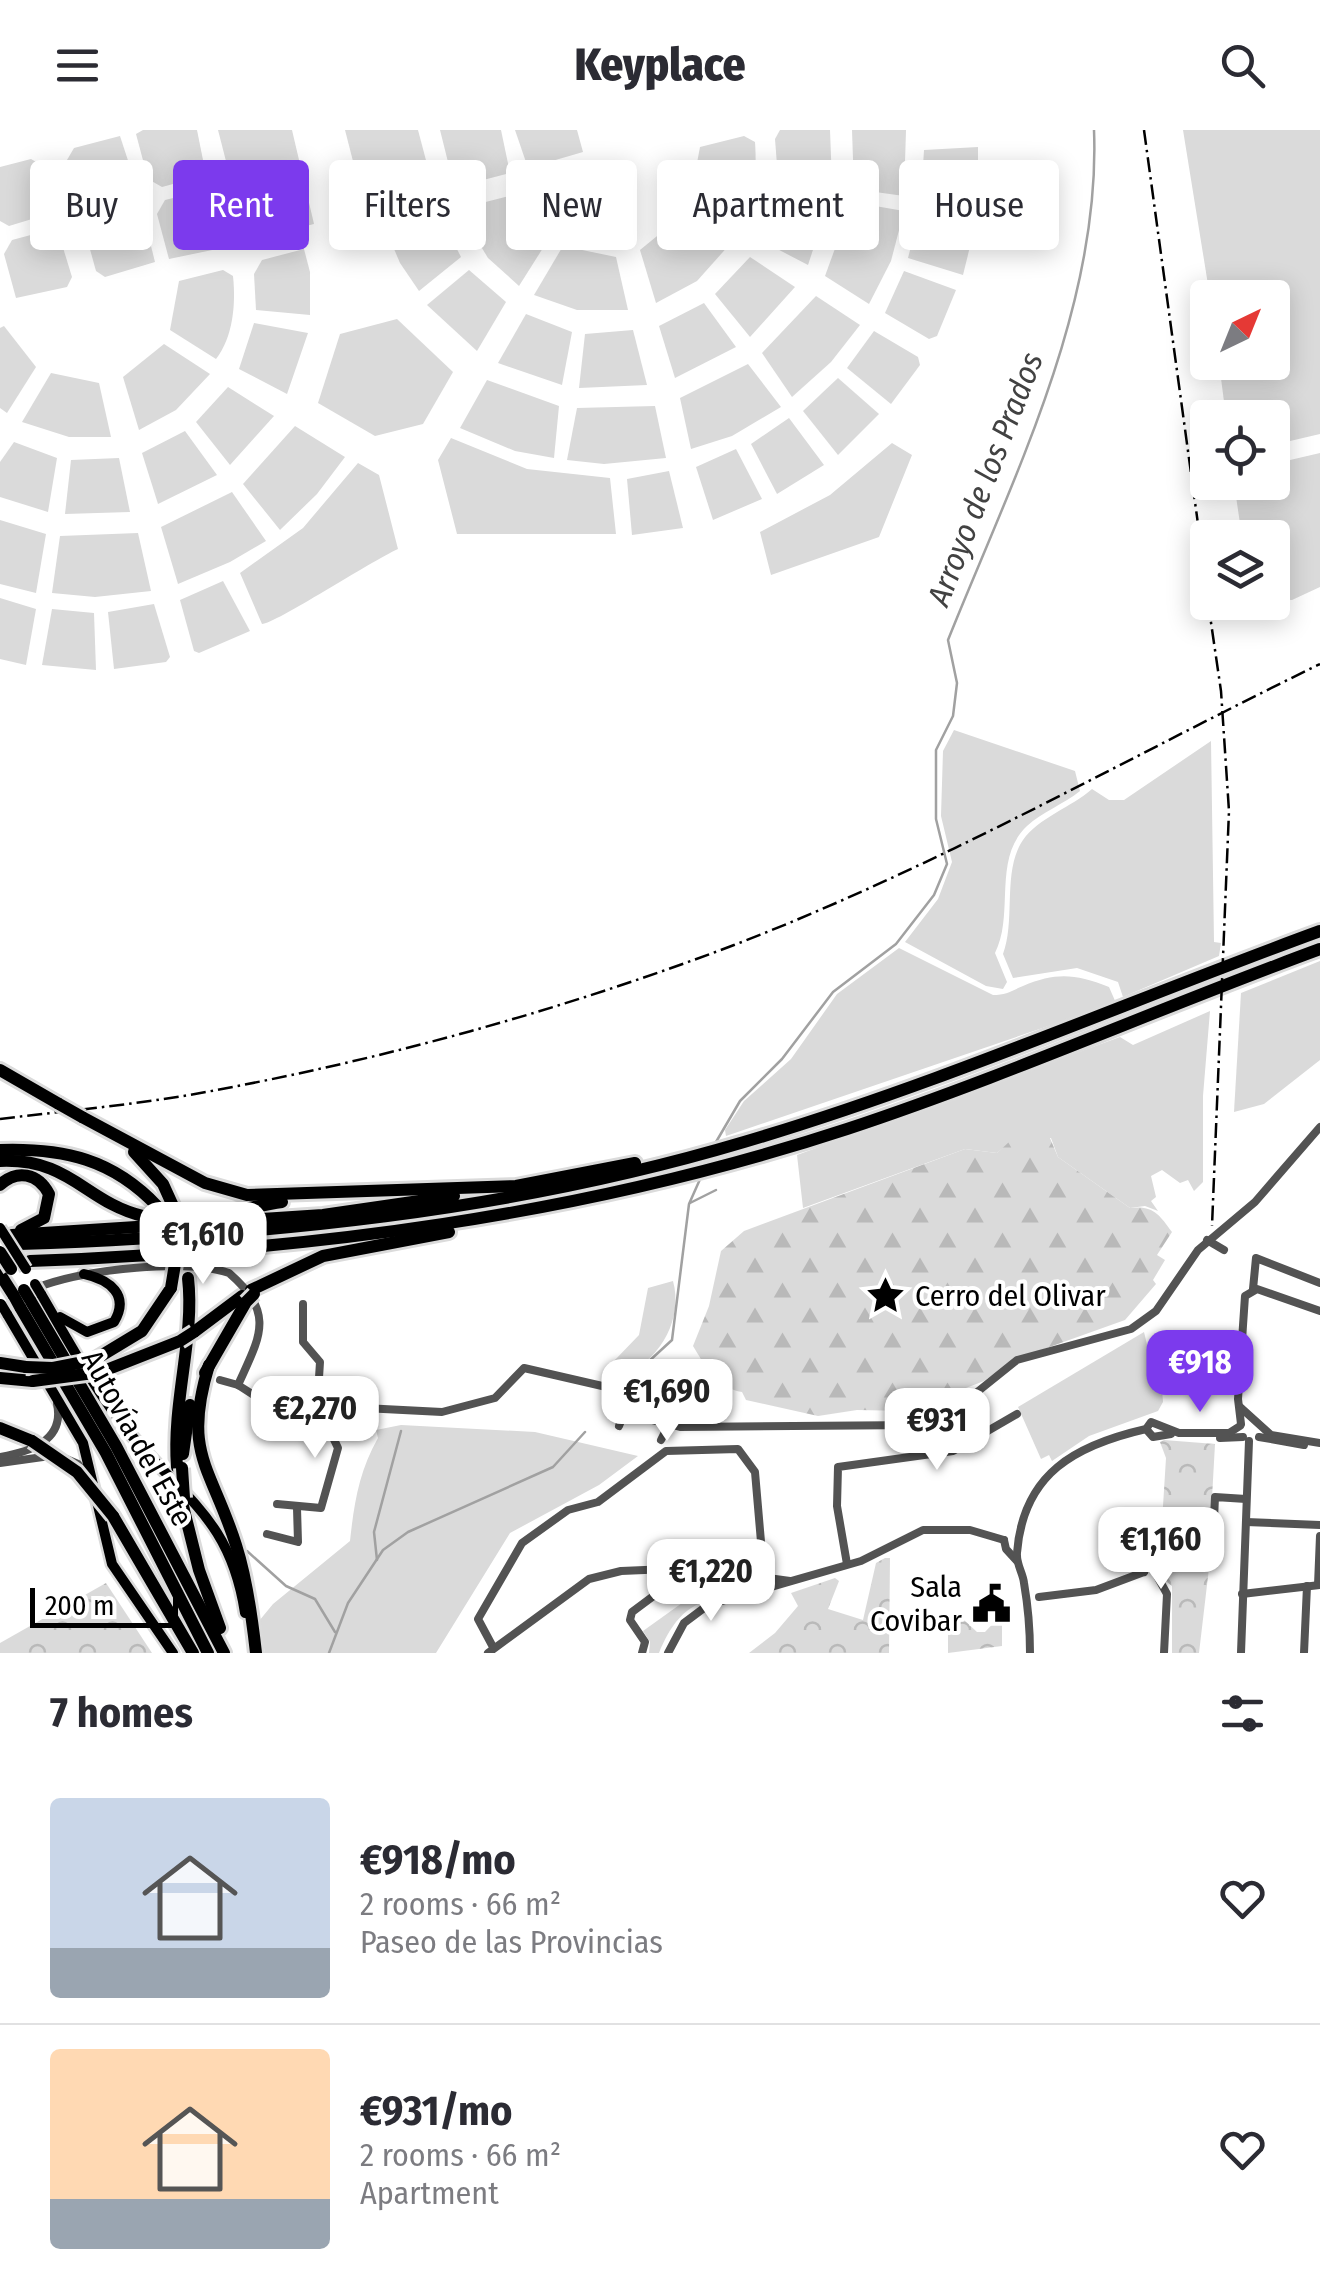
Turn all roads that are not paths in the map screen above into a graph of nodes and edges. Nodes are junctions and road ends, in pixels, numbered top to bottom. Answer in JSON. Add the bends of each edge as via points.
{"nodes":[{"id":1,"x":1320,"y":931,"type":"edge"},
{"id":2,"x":1320,"y":949,"type":"edge"},
{"id":3,"x":0,"y":1070,"type":"edge"},
{"id":4,"x":100,"y":1127,"type":"junction"},
{"id":5,"x":1320,"y":1127,"type":"edge"},
{"id":6,"x":0,"y":1150,"type":"edge"},
{"id":7,"x":0,"y":1161,"type":"edge"},
{"id":8,"x":646,"y":1165,"type":"junction"},
{"id":9,"x":0,"y":1185,"type":"edge"},
{"id":10,"x":516,"y":1186,"type":"junction"},
{"id":11,"x":344,"y":1194,"type":"junction"},
{"id":12,"x":165,"y":1207,"type":"junction"},
{"id":13,"x":483,"y":1221,"type":"junction"},
{"id":14,"x":7,"y":1232,"type":"edge"},
{"id":15,"x":1207,"y":1240,"type":"junction"},
{"id":16,"x":1224,"y":1250,"type":"dead end"},
{"id":17,"x":0,"y":1252,"type":"edge"},
{"id":18,"x":17,"y":1268,"type":"edge"},
{"id":19,"x":84,"y":1274,"type":"junction"},
{"id":20,"x":188,"y":1278,"type":"dead end"},
{"id":21,"x":1320,"y":1282,"type":"edge"},
{"id":22,"x":1253,"y":1288,"type":"junction"},
{"id":23,"x":30,"y":1294,"type":"junction"},
{"id":24,"x":248,"y":1295,"type":"junction"},
{"id":25,"x":303,"y":1304,"type":"dead end"},
{"id":26,"x":2,"y":1307,"type":"edge"},
{"id":27,"x":1320,"y":1310,"type":"edge"},
{"id":28,"x":0,"y":1362,"type":"edge"},
{"id":29,"x":209,"y":1365,"type":"junction"},
{"id":30,"x":98,"y":1366,"type":"junction"},
{"id":31,"x":0,"y":1378,"type":"edge"},
{"id":32,"x":220,"y":1380,"type":"dead end"},
{"id":33,"x":238,"y":1385,"type":"junction"},
{"id":34,"x":52,"y":1390,"type":"junction"},
{"id":35,"x":1240,"y":1407,"type":"junction"},
{"id":36,"x":317,"y":1409,"type":"junction"},
{"id":37,"x":330,"y":1409,"type":"junction"},
{"id":38,"x":1017,"y":1414,"type":"dead end"},
{"id":39,"x":1251,"y":1418,"type":"junction"},
{"id":40,"x":669,"y":1424,"type":"junction"},
{"id":41,"x":1240,"y":1425,"type":"junction"},
{"id":42,"x":620,"y":1426,"type":"dead end"},
{"id":43,"x":0,"y":1428,"type":"edge"},
{"id":44,"x":1161,"y":1431,"type":"junction"},
{"id":45,"x":1253,"y":1436,"type":"junction"},
{"id":46,"x":661,"y":1440,"type":"dead end"},
{"id":47,"x":1320,"y":1445,"type":"edge"},
{"id":48,"x":0,"y":1460,"type":"edge"},
{"id":49,"x":179,"y":1468,"type":"junction"},
{"id":50,"x":94,"y":1497,"type":"junction"},
{"id":51,"x":1246,"y":1499,"type":"junction"},
{"id":52,"x":277,"y":1504,"type":"dead end"},
{"id":53,"x":297,"y":1508,"type":"junction"},
{"id":54,"x":1246,"y":1522,"type":"junction"},
{"id":55,"x":1320,"y":1525,"type":"edge"},
{"id":56,"x":268,"y":1534,"type":"dead end"},
{"id":57,"x":1320,"y":1536,"type":"edge"},
{"id":58,"x":1012,"y":1543,"type":"junction"},
{"id":59,"x":847,"y":1564,"type":"junction"},
{"id":60,"x":690,"y":1569,"type":"junction"},
{"id":61,"x":1158,"y":1570,"type":"junction"},
{"id":62,"x":1144,"y":1572,"type":"junction"},
{"id":63,"x":766,"y":1577,"type":"junction"},
{"id":64,"x":1319,"y":1585,"type":"edge"},
{"id":65,"x":1306,"y":1586,"type":"junction"},
{"id":66,"x":1242,"y":1594,"type":"junction"},
{"id":67,"x":1032,"y":1598,"type":"junction"},
{"id":68,"x":490,"y":1650,"type":"edge"},
{"id":69,"x":173,"y":1653,"type":"edge"},
{"id":70,"x":190,"y":1653,"type":"edge"},
{"id":71,"x":208,"y":1653,"type":"edge"},
{"id":72,"x":228,"y":1653,"type":"edge"},
{"id":73,"x":254,"y":1653,"type":"edge"},
{"id":74,"x":642,"y":1653,"type":"edge"},
{"id":75,"x":668,"y":1653,"type":"edge"},
{"id":76,"x":1030,"y":1653,"type":"edge"},
{"id":77,"x":1164,"y":1653,"type":"edge"},
{"id":78,"x":1241,"y":1653,"type":"edge"},
{"id":79,"x":1304,"y":1653,"type":"edge"}],
"edges":[{"from":1,"to":8,"type":"highway","via":[[932,1081],[740,1144]]},
{"from":2,"to":13,"type":"highway","via":[[847,1129],[635,1188]]},
{"from":3,"to":4,"type":"highway","bridge":true},
{"from":4,"to":11,"type":"highway","via":[[224,1190]]},
{"from":4,"to":12,"type":"highway","via":[[150,1166]]},
{"from":5,"to":15,"type":"street","via":[[1255,1202]]},
{"from":6,"to":12,"type":"highway","via":[[90,1158]]},
{"from":7,"to":11,"type":"highway","via":[[54,1167],[126,1211],[159,1218]]},
{"from":8,"to":10,"type":"highway"},
{"from":8,"to":14,"type":"highway","via":[[496,1200],[323,1225]]},
{"from":9,"to":14,"type":"highway","via":[[30,1175],[48,1194],[40,1222]]},
{"from":10,"to":11,"type":"highway"},
{"from":10,"to":14,"type":"highway","via":[[323,1215]]},
{"from":12,"to":30,"type":"highway","bridge":true,"via":[[179,1240],[171,1288],[142,1331]]},
{"from":13,"to":18,"type":"highway"},
{"from":13,"to":24,"type":"highway","via":[[322,1256]]},
{"from":14,"to":18,"type":"main road","bridge":true},
{"from":15,"to":16,"type":"street"},
{"from":15,"to":40,"type":"street","via":[[1156,1311],[1131,1329],[1017,1360],[966,1400],[919,1425]]},
{"from":17,"to":18,"type":"highway","name":"Autovía del Este","bridge":true},
{"from":18,"to":23,"type":"highway","name":"Autovía del Este"},
{"from":19,"to":23,"type":"street"},
{"from":19,"to":23,"type":"main road","via":[[118,1292],[120,1313],[104,1330],[70,1326]]},
{"from":19,"to":33,"type":"street","via":[[196,1268],[229,1273],[262,1320]]},
{"from":20,"to":49,"type":"highway","via":[[176,1404]]},
{"from":21,"to":22,"type":"street","via":[[1262,1258],[1254,1261]]},
{"from":22,"to":27,"type":"street"},
{"from":22,"to":35,"type":"street","via":[[1244,1302]]},
{"from":23,"to":71,"type":"highway","name":"Autovía del Este"},
{"from":23,"to":72,"type":"highway","name":"Autovía del Este"},
{"from":23,"to":73,"type":"main road","via":[[110,1407],[216,1528],[238,1577]]},
{"from":24,"to":29,"type":"highway"},
{"from":24,"to":30,"type":"highway","bridge":true,"via":[[180,1340]]},
{"from":25,"to":36,"type":"street","via":[[301,1337],[320,1362]]},
{"from":26,"to":34,"type":"main road"},
{"from":28,"to":30,"type":"highway","bridge":true},
{"from":29,"to":49,"type":"highway","via":[[192,1398]]},
{"from":29,"to":73,"type":"highway","via":[[196,1415],[198,1451],[237,1546]]},
{"from":30,"to":31,"type":"highway","bridge":true,"via":[[33,1380]]},
{"from":32,"to":33,"type":"street"},
{"from":33,"to":36,"type":"street","via":[[266,1403]]},
{"from":34,"to":48,"type":"street","via":[[58,1424],[42,1444]]},
{"from":34,"to":50,"type":"main road","via":[[82,1443]]},
{"from":35,"to":39,"type":"street"},
{"from":35,"to":41,"type":"street"},
{"from":36,"to":37,"type":"street"},
{"from":37,"to":40,"type":"street","via":[[466,1407],[495,1398],[524,1368],[663,1400]]},
{"from":37,"to":53,"type":"street","via":[[328,1429],[338,1448],[321,1508]]},
{"from":38,"to":59,"type":"street","via":[[953,1451],[838,1467]]},
{"from":39,"to":41,"type":"street"},
{"from":39,"to":45,"type":"street"},
{"from":40,"to":42,"type":"street","via":[[624,1413]]},
{"from":40,"to":46,"type":"street"},
{"from":41,"to":44,"type":"street","via":[[1213,1434]]},
{"from":41,"to":45,"type":"street"},
{"from":43,"to":70,"type":"highway","bridge":true,"via":[[77,1472],[112,1516]]},
{"from":44,"to":45,"type":"street"},
{"from":44,"to":58,"type":"street","via":[[1151,1422],[1084,1446],[1060,1464]]},
{"from":45,"to":47,"type":"street"},
{"from":45,"to":51,"type":"street"},
{"from":48,"to":50,"type":"street","via":[[71,1460],[87,1474]]},
{"from":49,"to":72,"type":"highway","bridge":true,"via":[[199,1570]]},
{"from":50,"to":69,"type":"main road","via":[[112,1564]]},
{"from":51,"to":54,"type":"street"},
{"from":51,"to":61,"type":"street","via":[[1215,1497],[1212,1564]]},
{"from":52,"to":53,"type":"street"},
{"from":53,"to":56,"type":"street","via":[[298,1542]]},
{"from":54,"to":55,"type":"street"},
{"from":54,"to":66,"type":"street"},
{"from":57,"to":64,"type":"street"},
{"from":58,"to":59,"type":"street","via":[[970,1530],[927,1530]]},
{"from":58,"to":67,"type":"street"},
{"from":59,"to":63,"type":"street","via":[[793,1581]]},
{"from":60,"to":63,"type":"street","via":[[744,1567]]},
{"from":60,"to":68,"type":"street","via":[[590,1578]]},
{"from":60,"to":74,"type":"street","via":[[632,1612],[630,1620],[645,1642]]},
{"from":61,"to":62,"type":"street"},
{"from":61,"to":62,"type":"street","via":[[1149,1560]]},
{"from":61,"to":77,"type":"street","via":[[1168,1594]]},
{"from":62,"to":67,"type":"street","via":[[1096,1590]]},
{"from":63,"to":68,"type":"street","via":[[755,1472],[738,1449],[666,1451],[598,1502],[568,1510],[522,1543],[478,1619]]},
{"from":63,"to":75,"type":"street","via":[[750,1592],[691,1615]]},
{"from":64,"to":65,"type":"street"},
{"from":65,"to":66,"type":"street"},
{"from":65,"to":79,"type":"street"},
{"from":66,"to":78,"type":"street"},
{"from":67,"to":76,"type":"street"}]}
